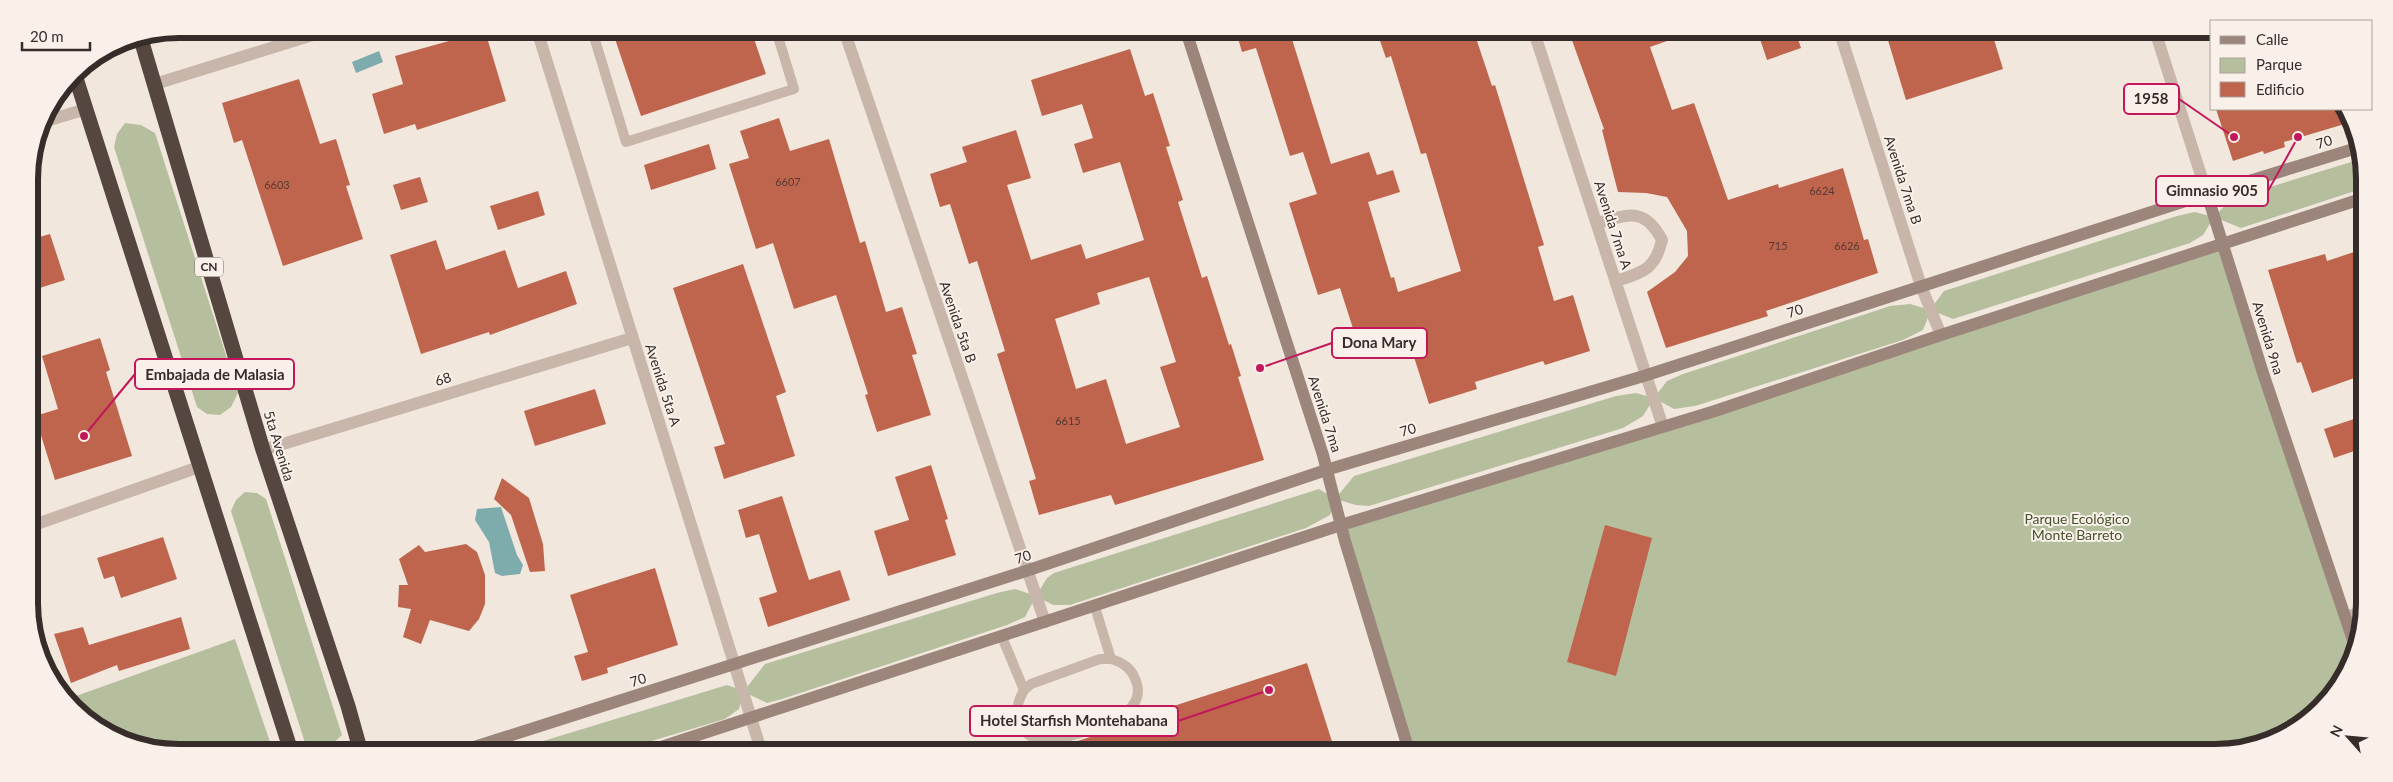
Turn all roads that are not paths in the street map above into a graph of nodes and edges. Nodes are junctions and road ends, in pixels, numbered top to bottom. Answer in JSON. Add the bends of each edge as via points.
{"nodes":[{"id":1,"x":303,"y":38,"type":"edge"},
{"id":2,"x":539,"y":38,"type":"edge"},
{"id":3,"x":594,"y":38,"type":"edge"},
{"id":4,"x":778,"y":38,"type":"edge"},
{"id":5,"x":847,"y":38,"type":"edge"},
{"id":6,"x":1188,"y":38,"type":"edge"},
{"id":7,"x":1536,"y":38,"type":"edge"},
{"id":8,"x":1842,"y":38,"type":"edge"},
{"id":9,"x":2157,"y":38,"type":"edge"},
{"id":10,"x":142,"y":42,"type":"edge"},
{"id":11,"x":77,"y":81,"type":"edge"},
{"id":12,"x":155,"y":84,"type":"junction"},
{"id":13,"x":86,"y":109,"type":"junction"},
{"id":14,"x":52,"y":117,"type":"edge"},
{"id":15,"x":2353,"y":149,"type":"edge"},
{"id":16,"x":2207,"y":194,"type":"junction"},
{"id":17,"x":2356,"y":201,"type":"edge"},
{"id":18,"x":1597,"y":222,"type":"junction"},
{"id":19,"x":2223,"y":242,"type":"junction"},
{"id":20,"x":1616,"y":281,"type":"junction"},
{"id":21,"x":1921,"y":286,"type":"junction"},
{"id":22,"x":1941,"y":335,"type":"junction"},
{"id":23,"x":632,"y":338,"type":"junction"},
{"id":24,"x":1647,"y":375,"type":"junction"},
{"id":25,"x":1663,"y":427,"type":"junction"},
{"id":26,"x":262,"y":450,"type":"junction"},
{"id":27,"x":199,"y":467,"type":"junction"},
{"id":28,"x":1326,"y":470,"type":"junction"},
{"id":29,"x":38,"y":524,"type":"edge"},
{"id":30,"x":1341,"y":525,"type":"junction"},
{"id":31,"x":1026,"y":572,"type":"junction"},
{"id":32,"x":1095,"y":606,"type":"junction"},
{"id":33,"x":2355,"y":614,"type":"edge"},
{"id":34,"x":2346,"y":617,"type":"junction"},
{"id":35,"x":1045,"y":622,"type":"junction"},
{"id":36,"x":2352,"y":635,"type":"edge"},
{"id":37,"x":1002,"y":637,"type":"junction"},
{"id":38,"x":1111,"y":659,"type":"junction"},
{"id":39,"x":736,"y":665,"type":"junction"},
{"id":40,"x":1024,"y":690,"type":"junction"},
{"id":41,"x":752,"y":719,"type":"junction"},
{"id":42,"x":289,"y":744,"type":"edge"},
{"id":43,"x":359,"y":744,"type":"edge"},
{"id":44,"x":484,"y":744,"type":"edge"},
{"id":45,"x":671,"y":744,"type":"edge"},
{"id":46,"x":759,"y":744,"type":"edge"},
{"id":47,"x":1407,"y":744,"type":"edge"}],
"edges":[{"from":1,"to":12,"type":"street"},
{"from":2,"to":23,"type":"street","name":"Avenida 5ta A"},
{"from":3,"to":4,"type":"lane","via":[[626,142],[794,89]]},
{"from":5,"to":31,"type":"street","name":"Avenida 5ta B"},
{"from":6,"to":28,"type":"main road","name":"Avenida 7ma"},
{"from":7,"to":18,"type":"street","name":"Avenida 7ma A"},
{"from":8,"to":21,"type":"street","name":"Avenida 7ma B"},
{"from":9,"to":16,"type":"street","name":"Avenida 9na"},
{"from":10,"to":12,"type":"highway","name":"5ta Avenida","number":"CN"},
{"from":11,"to":13,"type":"highway"},
{"from":12,"to":26,"type":"highway","name":"5ta Avenida","number":"CN"},
{"from":13,"to":14,"type":"street"},
{"from":13,"to":27,"type":"highway"},
{"from":15,"to":16,"type":"main road","name":"70"},
{"from":16,"to":19,"type":"main road","name":"Avenida 9na"},
{"from":16,"to":21,"type":"main road","name":"70"},
{"from":17,"to":19,"type":"main road"},
{"from":18,"to":20,"type":"street","name":"Avenida 7ma A"},
{"from":18,"to":20,"type":"street","via":[[1633,214],[1645,218],[1662,240],[1654,263],[1645,271]]},
{"from":19,"to":22,"type":"main road"},
{"from":19,"to":34,"type":"main road","name":"Avenida 9na","via":[[2263,373]]},
{"from":20,"to":24,"type":"street","name":"Avenida 7ma A"},
{"from":21,"to":22,"type":"street","name":"Avenida 7ma B"},
{"from":21,"to":24,"type":"main road","name":"70"},
{"from":22,"to":25,"type":"main road"},
{"from":23,"to":26,"type":"street","name":"68"},
{"from":23,"to":39,"type":"street","name":"Avenida 5ta A"},
{"from":24,"to":25,"type":"street","name":"Avenida 7ma A"},
{"from":24,"to":28,"type":"main road","name":"70"},
{"from":25,"to":30,"type":"main road"},
{"from":26,"to":43,"type":"highway","name":"5ta Avenida","number":"CN"},
{"from":27,"to":29,"type":"street"},
{"from":27,"to":42,"type":"highway"},
{"from":28,"to":30,"type":"main road","name":"Avenida 7ma"},
{"from":28,"to":31,"type":"main road","name":"70"},
{"from":30,"to":32,"type":"main road"},
{"from":30,"to":47,"type":"main road","name":"Avenida 7ma"},
{"from":31,"to":35,"type":"street","name":"Avenida 5ta B"},
{"from":31,"to":39,"type":"main road","name":"70"},
{"from":32,"to":35,"type":"main road"},
{"from":32,"to":38,"type":"lane"},
{"from":33,"to":34,"type":"street"},
{"from":34,"to":36,"type":"main road","name":"Avenida 9na"},
{"from":35,"to":37,"type":"main road"},
{"from":37,"to":40,"type":"lane"},
{"from":37,"to":41,"type":"main road"},
{"from":38,"to":40,"type":"lane","via":[[1100,659],[1031,684]]},
{"from":38,"to":40,"type":"lane","via":[[1129,668],[1138,687],[1133,706],[1118,719],[1049,742],[1039,741],[1022,729],[1018,720],[1016,709]]},
{"from":39,"to":41,"type":"street","name":"Avenida 5ta A"},
{"from":39,"to":44,"type":"main road","name":"70"},
{"from":41,"to":45,"type":"main road"},
{"from":41,"to":46,"type":"street","name":"Avenida 5ta A"}]}
